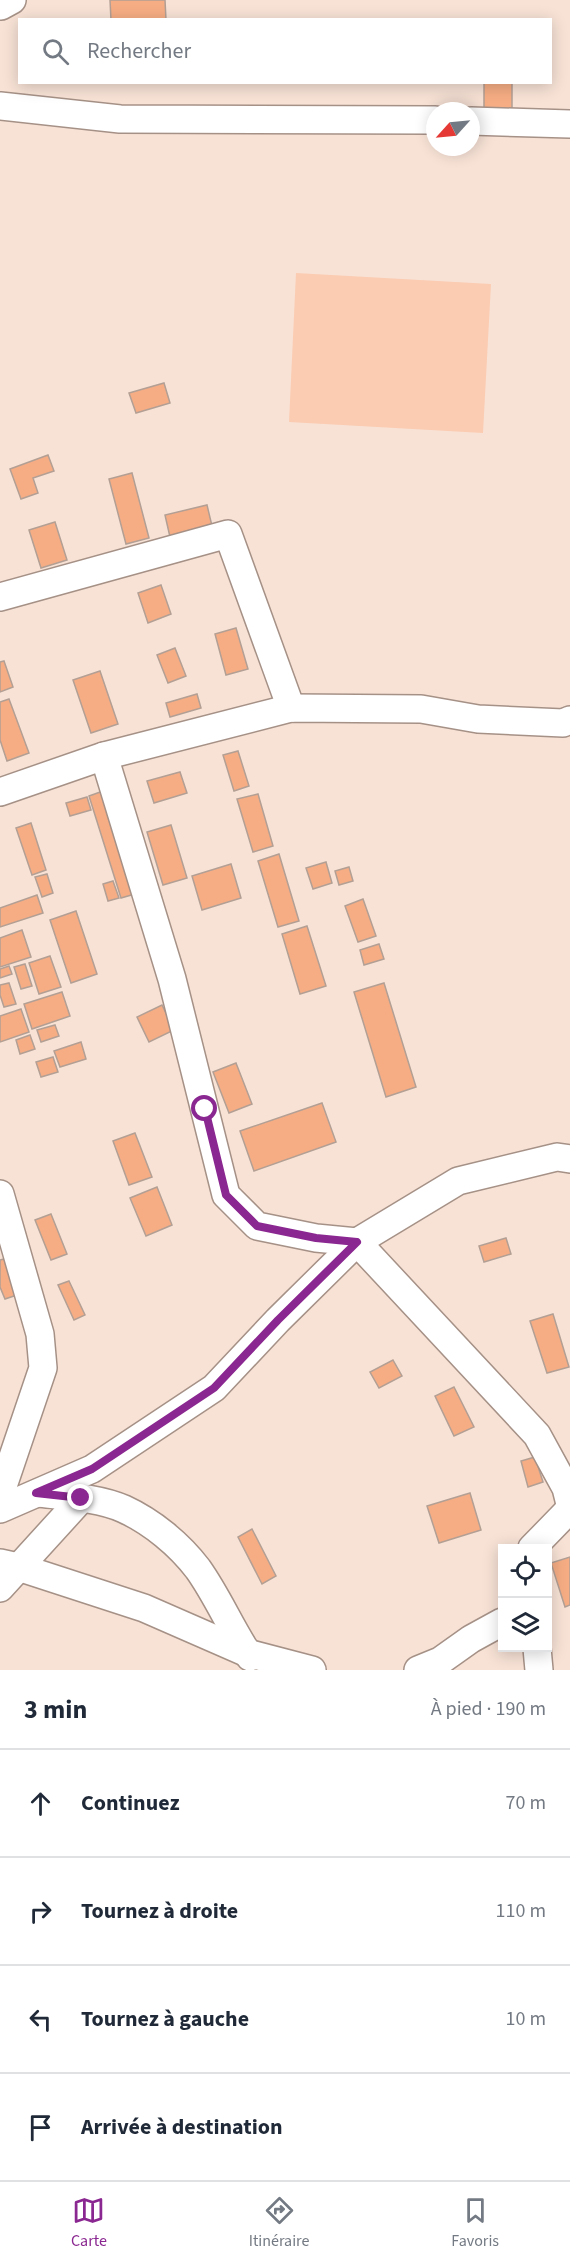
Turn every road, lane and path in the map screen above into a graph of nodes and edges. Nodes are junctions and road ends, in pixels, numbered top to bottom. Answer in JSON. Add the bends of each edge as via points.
{"nodes":[{"id":1,"x":12,"y":0,"type":"edge"},
{"id":2,"x":0,"y":4,"type":"edge"},
{"id":3,"x":0,"y":106,"type":"edge"},
{"id":4,"x":426,"y":120,"type":"edge"},
{"id":5,"x":480,"y":121,"type":"edge"},
{"id":6,"x":570,"y":124,"type":"edge"},
{"id":7,"x":0,"y":597,"type":"edge"},
{"id":8,"x":291,"y":708,"type":"junction"},
{"id":9,"x":570,"y":720,"type":"edge"},
{"id":10,"x":104,"y":756,"type":"junction"},
{"id":11,"x":0,"y":792,"type":"edge"},
{"id":12,"x":570,"y":1159,"type":"edge"},
{"id":13,"x":0,"y":1194,"type":"edge"},
{"id":14,"x":357,"y":1242,"type":"junction"},
{"id":15,"x":36,"y":1493,"type":"junction"},
{"id":16,"x":0,"y":1496,"type":"edge"},
{"id":17,"x":81,"y":1498,"type":"junction"},
{"id":18,"x":570,"y":1506,"type":"edge"},
{"id":19,"x":0,"y":1509,"type":"edge"},
{"id":20,"x":536,"y":1544,"type":"edge"},
{"id":21,"x":9,"y":1565,"type":"edge"},
{"id":22,"x":0,"y":1588,"type":"edge"},
{"id":23,"x":498,"y":1624,"type":"edge"},
{"id":24,"x":537,"y":1652,"type":"edge"},
{"id":25,"x":253,"y":1661,"type":"edge"},
{"id":26,"x":312,"y":1670,"type":"edge"},
{"id":27,"x":418,"y":1670,"type":"edge"},
{"id":28,"x":539,"y":1670,"type":"edge"}],
"edges":[{"from":1,"to":2,"type":"street"},
{"from":3,"to":4,"type":"street","via":[[120,119]]},
{"from":5,"to":6,"type":"street"},
{"from":7,"to":8,"type":"street","via":[[228,534]]},
{"from":8,"to":9,"type":"street","via":[[421,709],[478,719],[563,723]]},
{"from":8,"to":10,"type":"street"},
{"from":10,"to":11,"type":"street"},
{"from":10,"to":14,"type":"street","via":[[172,979],[226,1195],[257,1226]]},
{"from":12,"to":14,"type":"street","via":[[557,1157],[458,1182]]},
{"from":13,"to":16,"type":"street","via":[[40,1334],[43,1368]]},
{"from":14,"to":15,"type":"street","via":[[214,1388],[92,1469]]},
{"from":14,"to":18,"type":"street","via":[[537,1435],[566,1488]]},
{"from":15,"to":17,"type":"street"},
{"from":15,"to":19,"type":"street"},
{"from":17,"to":21,"type":"street"},
{"from":17,"to":25,"type":"street","via":[[122,1508],[171,1541],[198,1570]]},
{"from":18,"to":20,"type":"street"},
{"from":21,"to":22,"type":"street"},
{"from":21,"to":25,"type":"street","via":[[144,1608]]},
{"from":23,"to":27,"type":"street","via":[[440,1661]]},
{"from":24,"to":28,"type":"street"},
{"from":25,"to":26,"type":"street"}]}
